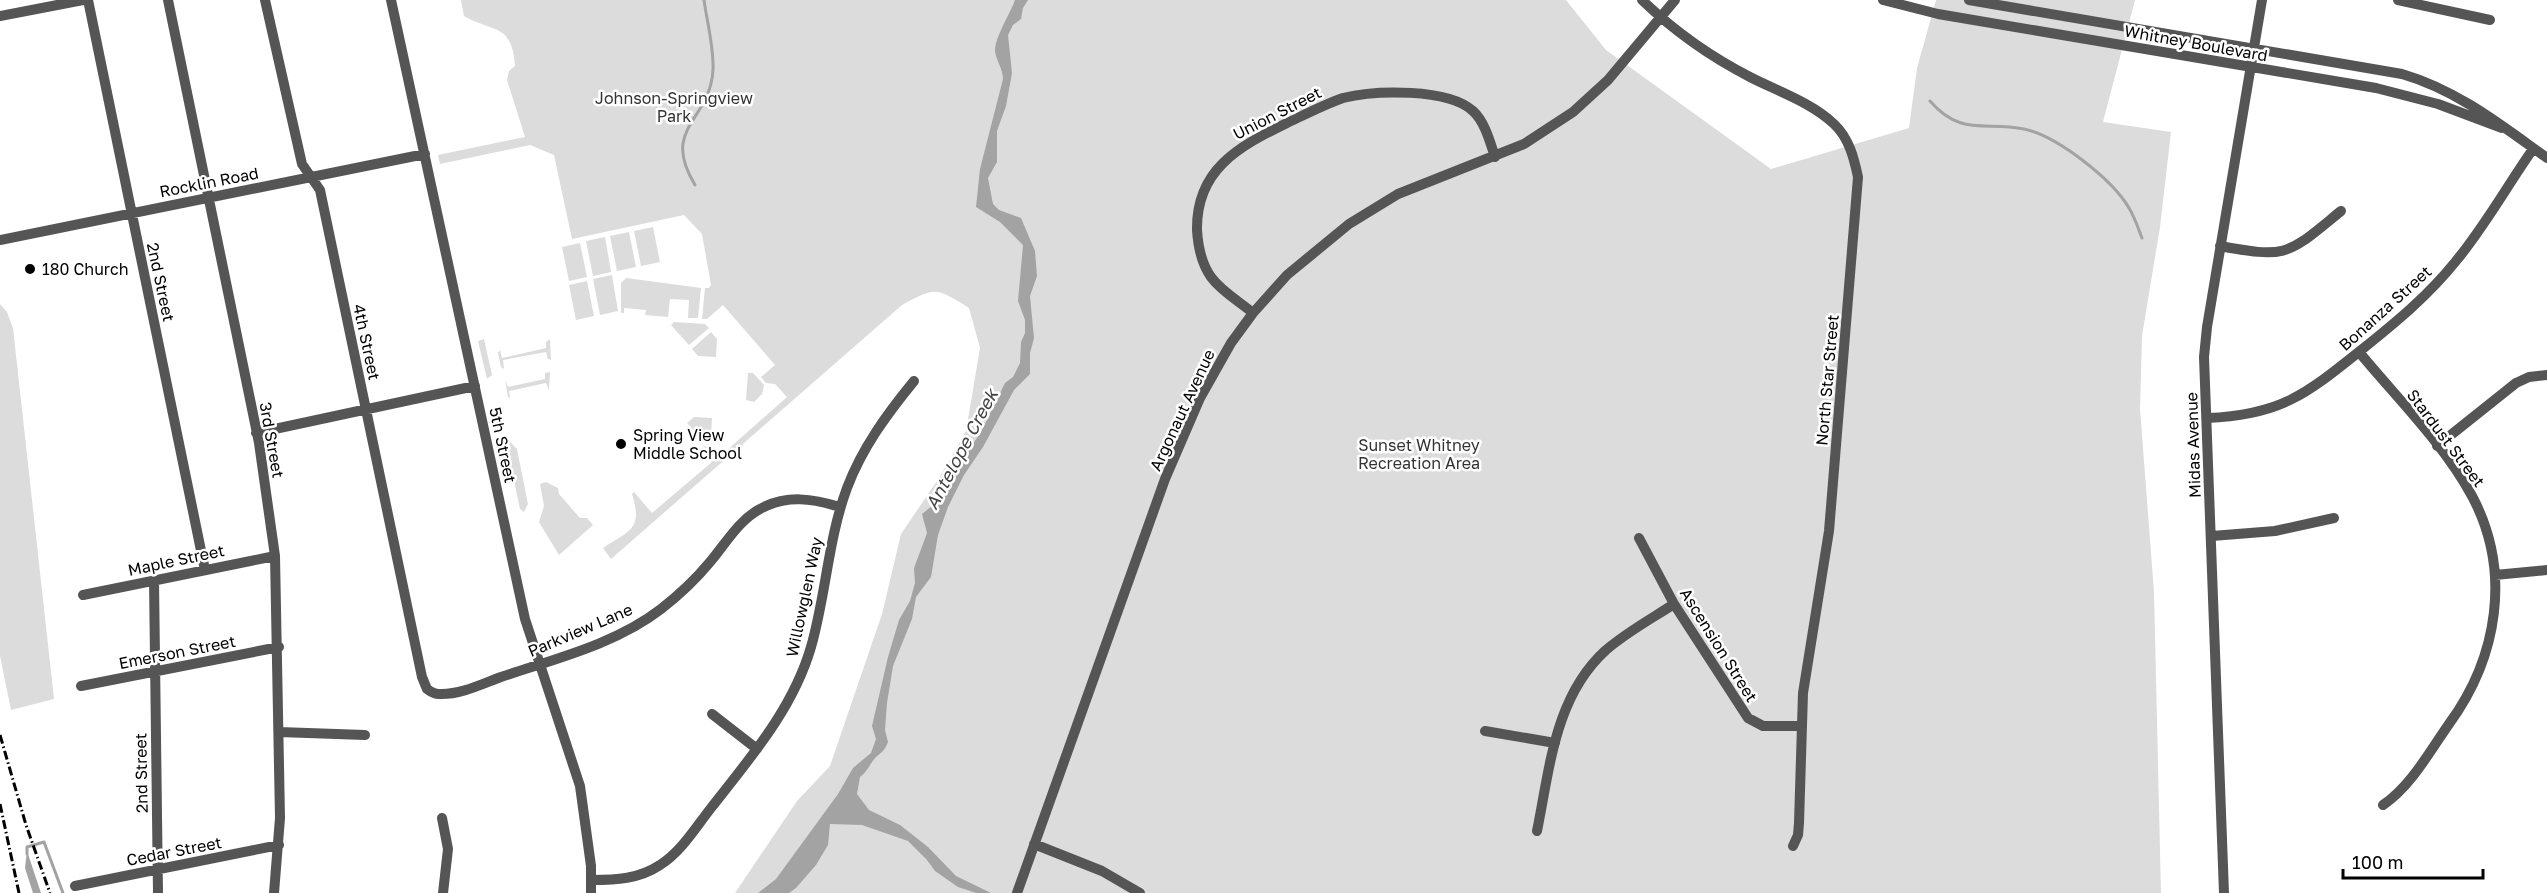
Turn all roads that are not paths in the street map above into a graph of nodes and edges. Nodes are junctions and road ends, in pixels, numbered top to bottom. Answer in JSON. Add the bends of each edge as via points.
{"nodes":[{"id":1,"x":83,"y":0,"type":"edge"},
{"id":2,"x":88,"y":0,"type":"edge"},
{"id":3,"x":168,"y":0,"type":"edge"},
{"id":4,"x":265,"y":0,"type":"edge"},
{"id":5,"x":391,"y":0,"type":"edge"},
{"id":6,"x":1642,"y":0,"type":"edge"},
{"id":7,"x":1675,"y":0,"type":"edge"},
{"id":8,"x":1883,"y":0,"type":"edge"},
{"id":9,"x":1969,"y":0,"type":"edge"},
{"id":10,"x":2262,"y":0,"type":"edge"},
{"id":11,"x":2398,"y":0,"type":"edge"},
{"id":12,"x":0,"y":16,"type":"edge"},
{"id":13,"x":1661,"y":16,"type":"junction"},
{"id":14,"x":2490,"y":21,"type":"dead end"},
{"id":15,"x":2254,"y":48,"type":"junction"},
{"id":16,"x":2251,"y":67,"type":"junction"},
{"id":17,"x":2502,"y":128,"type":"junction"},
{"id":18,"x":2533,"y":148,"type":"junction"},
{"id":19,"x":425,"y":154,"type":"junction"},
{"id":20,"x":1495,"y":157,"type":"junction"},
{"id":21,"x":2547,"y":158,"type":"edge"},
{"id":22,"x":309,"y":177,"type":"junction"},
{"id":23,"x":209,"y":197,"type":"junction"},
{"id":24,"x":2341,"y":211,"type":"dead end"},
{"id":25,"x":131,"y":213,"type":"junction"},
{"id":26,"x":0,"y":240,"type":"edge"},
{"id":27,"x":2220,"y":246,"type":"junction"},
{"id":28,"x":1253,"y":313,"type":"junction"},
{"id":29,"x":2359,"y":352,"type":"junction"},
{"id":30,"x":2547,"y":375,"type":"edge"},
{"id":31,"x":914,"y":381,"type":"dead end"},
{"id":32,"x":475,"y":386,"type":"junction"},
{"id":33,"x":366,"y":410,"type":"junction"},
{"id":34,"x":2206,"y":418,"type":"junction"},
{"id":35,"x":256,"y":433,"type":"junction"},
{"id":36,"x":2437,"y":446,"type":"junction"},
{"id":37,"x":840,"y":507,"type":"junction"},
{"id":38,"x":2334,"y":518,"type":"dead end"},
{"id":39,"x":2212,"y":536,"type":"junction"},
{"id":40,"x":1640,"y":538,"type":"dead end"},
{"id":41,"x":275,"y":556,"type":"junction"},
{"id":42,"x":205,"y":570,"type":"junction"},
{"id":43,"x":2547,"y":570,"type":"edge"},
{"id":44,"x":2495,"y":575,"type":"junction"},
{"id":45,"x":154,"y":580,"type":"junction"},
{"id":46,"x":83,"y":595,"type":"dead end"},
{"id":47,"x":1674,"y":604,"type":"junction"},
{"id":48,"x":279,"y":647,"type":"junction"},
{"id":49,"x":538,"y":665,"type":"junction"},
{"id":50,"x":155,"y":672,"type":"junction"},
{"id":51,"x":81,"y":686,"type":"dead end"},
{"id":52,"x":431,"y":692,"type":"joint"},
{"id":53,"x":712,"y":714,"type":"dead end"},
{"id":54,"x":1802,"y":726,"type":"junction"},
{"id":55,"x":1485,"y":731,"type":"dead end"},
{"id":56,"x":279,"y":732,"type":"junction"},
{"id":57,"x":365,"y":735,"type":"dead end"},
{"id":58,"x":1555,"y":743,"type":"junction"},
{"id":59,"x":757,"y":749,"type":"junction"},
{"id":60,"x":2383,"y":805,"type":"dead end"},
{"id":61,"x":442,"y":818,"type":"dead end"},
{"id":62,"x":1537,"y":831,"type":"dead end"},
{"id":63,"x":1034,"y":844,"type":"junction"},
{"id":64,"x":279,"y":845,"type":"junction"},
{"id":65,"x":1793,"y":846,"type":"dead end"},
{"id":66,"x":158,"y":870,"type":"junction"},
{"id":67,"x":591,"y":879,"type":"junction"},
{"id":68,"x":75,"y":886,"type":"dead end"},
{"id":69,"x":159,"y":893,"type":"edge"},
{"id":70,"x":274,"y":893,"type":"edge"},
{"id":71,"x":443,"y":893,"type":"edge"},
{"id":72,"x":591,"y":893,"type":"edge"},
{"id":73,"x":1017,"y":893,"type":"edge"},
{"id":74,"x":1140,"y":893,"type":"edge"},
{"id":75,"x":2224,"y":893,"type":"edge"}],
"edges":[{"from":1,"to":12,"type":"street"},
{"from":2,"to":25,"type":"street","name":"2nd Street"},
{"from":3,"to":23,"type":"street","name":"3rd Street"},
{"from":4,"to":22,"type":"street","name":"4th Street","via":[[302,164]]},
{"from":5,"to":19,"type":"street","name":"5th Street"},
{"from":6,"to":13,"type":"street","name":"North Star Street"},
{"from":7,"to":13,"type":"street","name":"Argonaut Avenue"},
{"from":8,"to":16,"type":"street","name":"Whitney Boulevard","via":[[1938,14]]},
{"from":9,"to":15,"type":"street","name":"Whitney Boulevard"},
{"from":10,"to":15,"type":"street","name":"Midas Avenue"},
{"from":11,"to":14,"type":"street"},
{"from":13,"to":20,"type":"street","name":"Argonaut Avenue","via":[[1589,100],[1540,135]]},
{"from":13,"to":54,"type":"street","name":"North Star Street","via":[[1723,62],[1822,115],[1842,133],[1858,177],[1829,531],[1807,665]]},
{"from":15,"to":16,"type":"street","name":"Midas Avenue"},
{"from":15,"to":17,"type":"street","name":"Whitney Boulevard","via":[[2423,80],[2478,108]]},
{"from":16,"to":17,"type":"street","name":"Whitney Boulevard","via":[[2418,98]]},
{"from":16,"to":27,"type":"street","name":"Midas Avenue"},
{"from":17,"to":18,"type":"street","name":"Whitney Boulevard"},
{"from":18,"to":21,"type":"street","name":"Whitney Boulevard"},
{"from":18,"to":29,"type":"street","name":"Bonanza Street","via":[[2473,240],[2437,284]]},
{"from":19,"to":22,"type":"street","name":"Rocklin Road"},
{"from":19,"to":32,"type":"street","name":"5th Street"},
{"from":20,"to":28,"type":"street","name":"Argonaut Avenue","via":[[1406,191],[1357,219],[1300,262]]},
{"from":20,"to":28,"type":"street","name":"Union Street","via":[[1484,128],[1467,107],[1445,98],[1398,93],[1343,98],[1236,150],[1215,173],[1202,197],[1197,222],[1199,248],[1213,280]]},
{"from":22,"to":23,"type":"street","name":"Rocklin Road"},
{"from":22,"to":33,"type":"street","name":"4th Street","via":[[320,190]]},
{"from":23,"to":25,"type":"street","name":"Rocklin Road"},
{"from":23,"to":35,"type":"street","name":"3rd Street"},
{"from":24,"to":27,"type":"street","via":[[2304,242],[2282,252],[2261,253]]},
{"from":25,"to":26,"type":"street","name":"Rocklin Road"},
{"from":25,"to":42,"type":"street","name":"2nd Street"},
{"from":27,"to":34,"type":"street","name":"Midas Avenue","via":[[2205,342]]},
{"from":28,"to":63,"type":"street","name":"Argonaut Avenue","via":[[1215,369],[1165,479]]},
{"from":29,"to":34,"type":"street","name":"Bonanza Street","via":[[2320,384],[2283,405],[2237,417]]},
{"from":29,"to":36,"type":"street","name":"Stardust Street"},
{"from":30,"to":36,"type":"street","via":[[2516,383]]},
{"from":31,"to":37,"type":"street","name":"Willowglen Way","via":[[868,444]]},
{"from":32,"to":33,"type":"street"},
{"from":32,"to":49,"type":"street","name":"5th Street"},
{"from":33,"to":35,"type":"street"},
{"from":33,"to":52,"type":"street","name":"4th Street","via":[[424,686]]},
{"from":34,"to":39,"type":"street","name":"Midas Avenue"},
{"from":35,"to":41,"type":"street","name":"3rd Street"},
{"from":36,"to":44,"type":"street","name":"Stardust Street","via":[[2482,519]]},
{"from":37,"to":49,"type":"street","name":"Parkview Lane","via":[[794,499],[761,508],[658,611],[614,636]]},
{"from":37,"to":59,"type":"street","name":"Willowglen Way","via":[[805,667],[784,709]]},
{"from":38,"to":39,"type":"street","via":[[2275,531]]},
{"from":39,"to":75,"type":"street","name":"Midas Avenue"},
{"from":40,"to":47,"type":"street","name":"Ascension Street"},
{"from":41,"to":42,"type":"street","name":"Maple Street"},
{"from":41,"to":48,"type":"street","name":"3rd Street"},
{"from":42,"to":45,"type":"street","name":"Maple Street"},
{"from":43,"to":44,"type":"street"},
{"from":44,"to":60,"type":"street","name":"Stardust Street","via":[[2491,632],[2472,687],[2406,785]]},
{"from":45,"to":46,"type":"street","name":"Maple Street"},
{"from":45,"to":50,"type":"street","name":"2nd Street"},
{"from":47,"to":54,"type":"street","name":"Ascension Street","via":[[1748,718],[1773,728]]},
{"from":47,"to":58,"type":"street","via":[[1622,638],[1590,667],[1567,705]]},
{"from":48,"to":50,"type":"street","name":"Emerson Street"},
{"from":48,"to":56,"type":"street","name":"3rd Street"},
{"from":49,"to":52,"type":"street","name":"Parkview Lane","via":[[450,693]]},
{"from":49,"to":67,"type":"street","name":"5th Street","via":[[580,786]]},
{"from":50,"to":51,"type":"street","name":"Emerson Street"},
{"from":50,"to":66,"type":"street","name":"2nd Street"},
{"from":53,"to":59,"type":"street"},
{"from":54,"to":65,"type":"street","name":"North Star Street","via":[[1799,823]]},
{"from":55,"to":58,"type":"street"},
{"from":56,"to":57,"type":"street"},
{"from":56,"to":64,"type":"street","name":"3rd Street"},
{"from":58,"to":62,"type":"street"},
{"from":59,"to":67,"type":"street","name":"Willowglen Way","via":[[663,864],[637,876]]},
{"from":61,"to":71,"type":"street","via":[[448,849]]},
{"from":63,"to":73,"type":"street","name":"Argonaut Avenue"},
{"from":63,"to":74,"type":"street","via":[[1102,871]]},
{"from":64,"to":66,"type":"street","name":"Cedar Street"},
{"from":64,"to":70,"type":"street","name":"3rd Street"},
{"from":66,"to":68,"type":"street","name":"Cedar Street"},
{"from":66,"to":69,"type":"street","name":"2nd Street"},
{"from":67,"to":72,"type":"street","name":"5th Street"}]}
